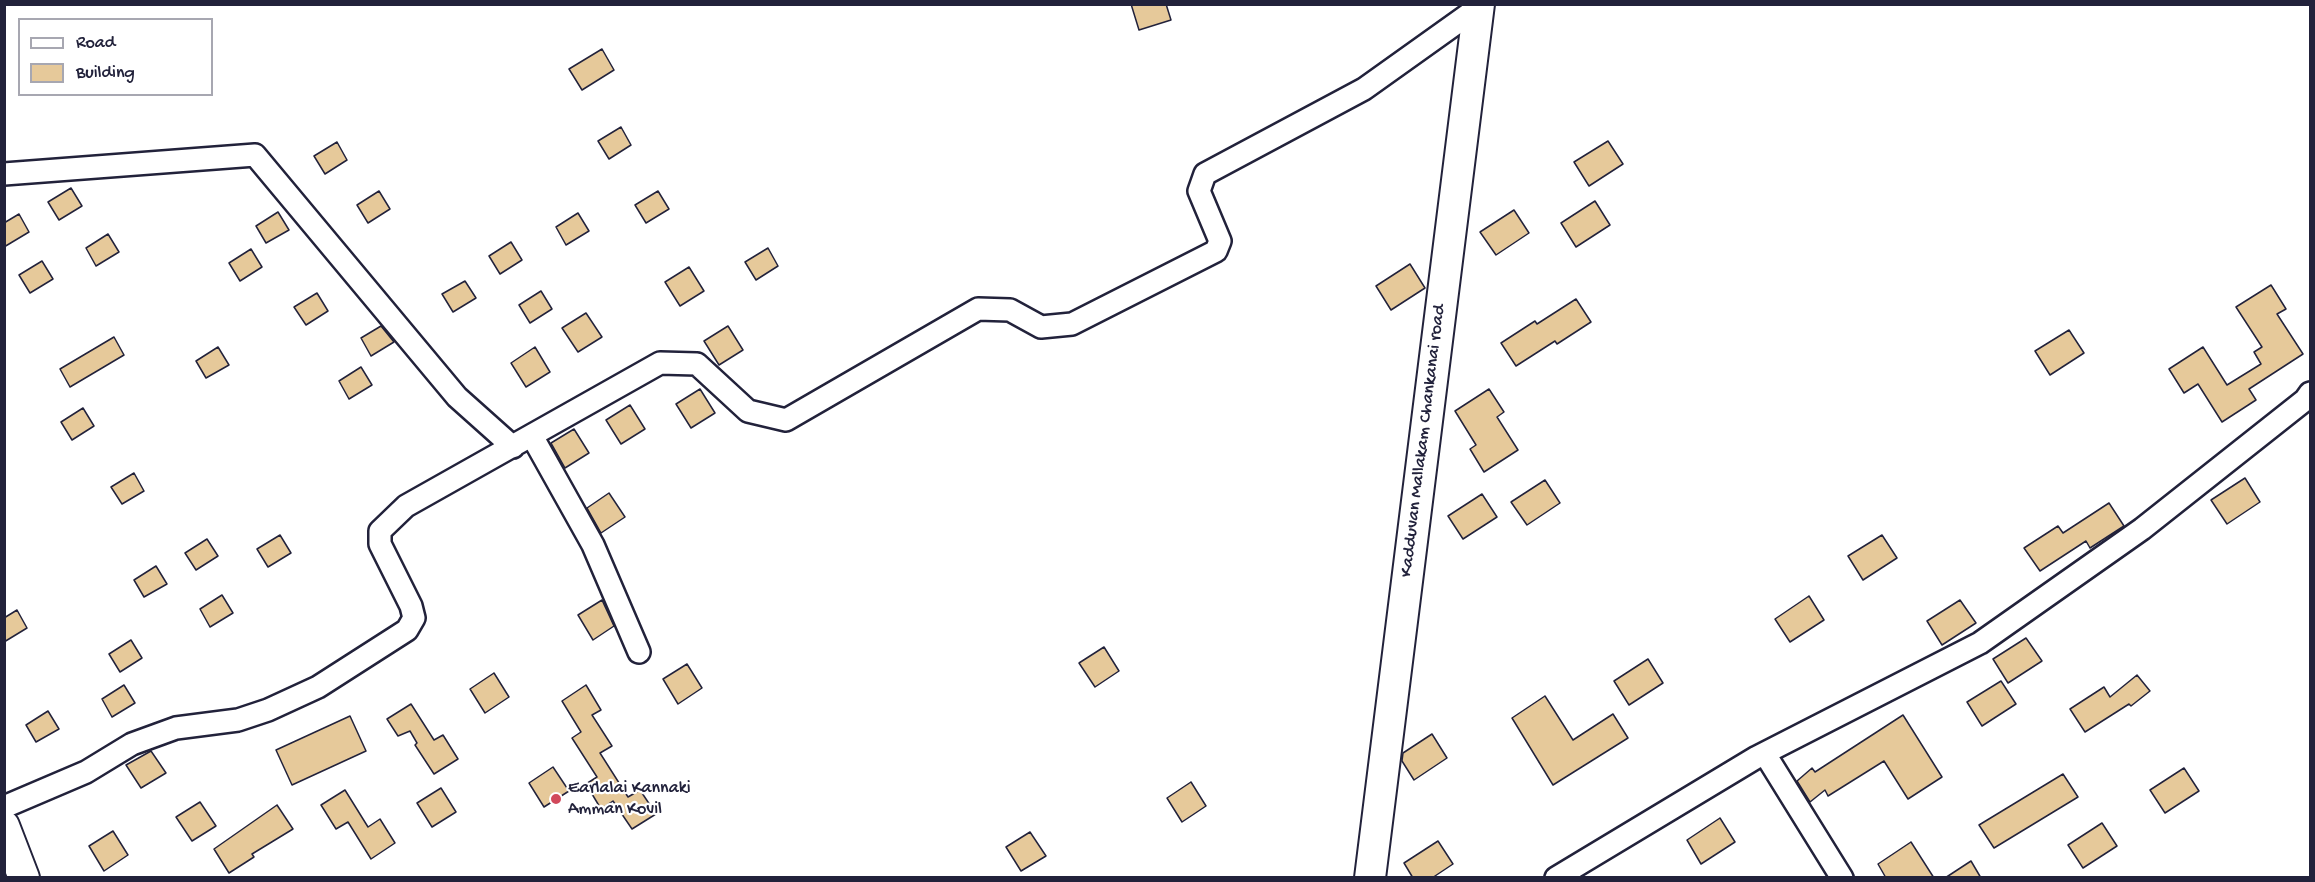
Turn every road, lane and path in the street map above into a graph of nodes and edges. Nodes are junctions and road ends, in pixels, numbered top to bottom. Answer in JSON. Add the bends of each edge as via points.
{"nodes":[{"id":1,"x":1479,"y":6,"type":"edge"},
{"id":2,"x":4,"y":174,"type":"edge"},
{"id":3,"x":2310,"y":393,"type":"edge"},
{"id":4,"x":532,"y":436,"type":"junction"},
{"id":5,"x":513,"y":447,"type":"junction"},
{"id":6,"x":639,"y":652,"type":"dead end"},
{"id":7,"x":1765,"y":754,"type":"junction"},
{"id":8,"x":4,"y":807,"type":"edge"},
{"id":9,"x":4,"y":826,"type":"edge"},
{"id":10,"x":24,"y":878,"type":"edge"},
{"id":11,"x":1370,"y":878,"type":"edge"},
{"id":12,"x":1556,"y":878,"type":"edge"},
{"id":13,"x":1842,"y":878,"type":"edge"}],
"edges":[{"from":1,"to":4,"type":"street","via":[[1364,89],[1205,174],[1199,191],[1220,241],[1216,251],[1072,324],[1041,327],[1010,310],[978,309],[786,420],[748,411],[697,364],[660,363]]},
{"from":1,"to":11,"type":"main road","name":"Kadduvan Mallakam Chankanai road"},
{"from":2,"to":5,"type":"street","via":[[255,155],[457,397]]},
{"from":3,"to":7,"type":"street","via":[[2142,530],[1980,643]]},
{"from":4,"to":5,"type":"street"},
{"from":4,"to":6,"type":"street","via":[[592,544]]},
{"from":5,"to":8,"type":"street","via":[[406,506],[380,531],[380,544],[411,606],[414,618],[407,630],[318,687],[268,710],[238,720],[176,728],[132,744],[86,772]]},
{"from":7,"to":12,"type":"street"},
{"from":7,"to":13,"type":"street"},
{"from":9,"to":10,"type":"main road"}]}
